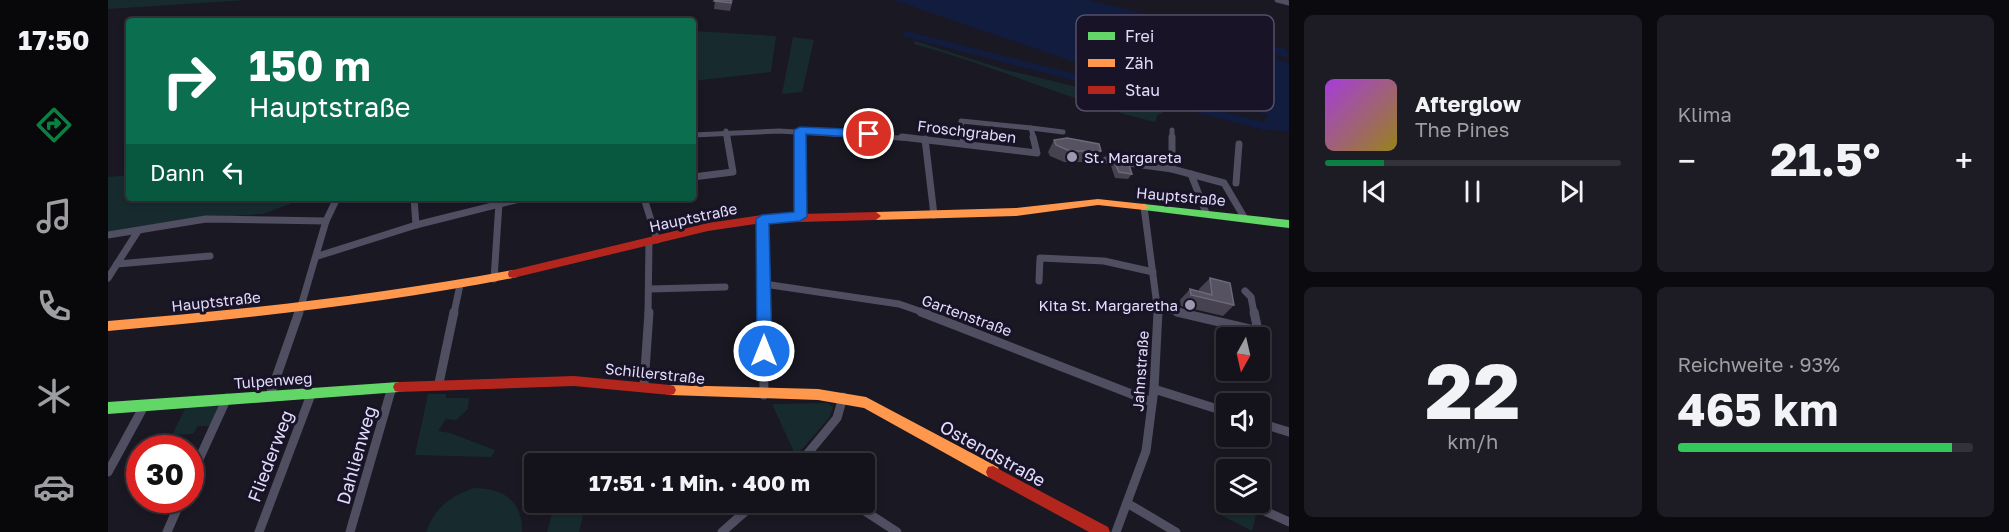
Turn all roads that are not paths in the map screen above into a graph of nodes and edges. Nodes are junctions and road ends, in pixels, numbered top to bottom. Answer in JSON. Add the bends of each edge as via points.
{"nodes":[{"id":1,"x":1277,"y":0,"type":"edge"},
{"id":2,"x":1289,"y":3,"type":"edge"},
{"id":3,"x":1031,"y":129,"type":"junction"},
{"id":4,"x":800,"y":130,"type":"junction"},
{"id":5,"x":1172,"y":130,"type":"dead end"},
{"id":6,"x":726,"y":132,"type":"junction"},
{"id":7,"x":1063,"y":132,"type":"dead end"},
{"id":8,"x":696,"y":135,"type":"edge"},
{"id":9,"x":925,"y":139,"type":"junction"},
{"id":10,"x":964,"y":144,"type":"junction"},
{"id":11,"x":1239,"y":144,"type":"dead end"},
{"id":12,"x":1106,"y":160,"type":"dead end"},
{"id":13,"x":1172,"y":169,"type":"junction"},
{"id":14,"x":1191,"y":174,"type":"junction"},
{"id":15,"x":696,"y":177,"type":"edge"},
{"id":16,"x":1236,"y":183,"type":"dead end"},
{"id":17,"x":336,"y":201,"type":"edge"},
{"id":18,"x":414,"y":201,"type":"edge"},
{"id":19,"x":645,"y":201,"type":"edge"},
{"id":20,"x":495,"y":202,"type":"edge"},
{"id":21,"x":1144,"y":207,"type":"junction"},
{"id":22,"x":1206,"y":213,"type":"junction"},
{"id":23,"x":934,"y":214,"type":"junction"},
{"id":24,"x":800,"y":217,"type":"junction"},
{"id":25,"x":1244,"y":217,"type":"junction"},
{"id":26,"x":762,"y":219,"type":"junction"},
{"id":27,"x":326,"y":221,"type":"junction"},
{"id":28,"x":1289,"y":224,"type":"edge"},
{"id":29,"x":416,"y":225,"type":"junction"},
{"id":30,"x":138,"y":231,"type":"junction"},
{"id":31,"x":108,"y":235,"type":"edge"},
{"id":32,"x":653,"y":241,"type":"junction"},
{"id":33,"x":210,"y":256,"type":"dead end"},
{"id":34,"x":318,"y":256,"type":"junction"},
{"id":35,"x":117,"y":264,"type":"junction"},
{"id":36,"x":1154,"y":272,"type":"junction"},
{"id":37,"x":108,"y":278,"type":"edge"},
{"id":38,"x":494,"y":279,"type":"junction"},
{"id":39,"x":1039,"y":281,"type":"dead end"},
{"id":40,"x":764,"y":284,"type":"junction"},
{"id":41,"x":460,"y":285,"type":"junction"},
{"id":42,"x":725,"y":287,"type":"dead end"},
{"id":43,"x":650,"y":289,"type":"junction"},
{"id":44,"x":1245,"y":291,"type":"dead end"},
{"id":45,"x":301,"y":306,"type":"junction"},
{"id":46,"x":1158,"y":307,"type":"junction"},
{"id":47,"x":108,"y":326,"type":"edge"},
{"id":48,"x":439,"y":383,"type":"junction"},
{"id":49,"x":644,"y":385,"type":"junction"},
{"id":50,"x":392,"y":387,"type":"junction"},
{"id":51,"x":1154,"y":388,"type":"junction"},
{"id":52,"x":312,"y":392,"type":"junction"},
{"id":53,"x":270,"y":395,"type":"junction"},
{"id":54,"x":764,"y":395,"type":"junction"},
{"id":55,"x":843,"y":397,"type":"junction"},
{"id":56,"x":227,"y":398,"type":"junction"},
{"id":57,"x":1152,"y":402,"type":"junction"},
{"id":58,"x":866,"y":404,"type":"joint"},
{"id":59,"x":144,"y":406,"type":"junction"},
{"id":60,"x":108,"y":408,"type":"edge"},
{"id":61,"x":1216,"y":408,"type":"edge"},
{"id":62,"x":1270,"y":426,"type":"edge"},
{"id":63,"x":1289,"y":432,"type":"edge"},
{"id":64,"x":204,"y":448,"type":"edge"},
{"id":65,"x":808,"y":453,"type":"edge"},
{"id":66,"x":108,"y":472,"type":"edge"},
{"id":67,"x":1127,"y":503,"type":"junction"},
{"id":68,"x":175,"y":513,"type":"edge"},
{"id":69,"x":744,"y":513,"type":"edge"},
{"id":70,"x":868,"y":513,"type":"edge"},
{"id":71,"x":1269,"y":513,"type":"edge"},
{"id":72,"x":1289,"y":522,"type":"edge"},
{"id":73,"x":167,"y":532,"type":"edge"},
{"id":74,"x":259,"y":532,"type":"edge"},
{"id":75,"x":350,"y":532,"type":"edge"},
{"id":76,"x":722,"y":532,"type":"edge"},
{"id":77,"x":897,"y":532,"type":"edge"},
{"id":78,"x":1103,"y":532,"type":"edge"},
{"id":79,"x":1116,"y":532,"type":"edge"},
{"id":80,"x":1176,"y":532,"type":"edge"}],
"edges":[{"from":1,"to":2,"type":"street"},
{"from":3,"to":7,"type":"street","name":"Froschgraben"},
{"from":3,"to":10,"type":"street","via":[[961,121]]},
{"from":3,"to":10,"type":"street","name":"Froschgraben","via":[[1037,153]]},
{"from":4,"to":6,"type":"street","name":"Froschgraben"},
{"from":4,"to":9,"type":"street","name":"Froschgraben"},
{"from":4,"to":24,"type":"street"},
{"from":5,"to":13,"type":"street"},
{"from":6,"to":8,"type":"street","name":"Froschgraben"},
{"from":6,"to":15,"type":"street","via":[[733,172]]},
{"from":9,"to":10,"type":"street","name":"Froschgraben"},
{"from":9,"to":23,"type":"street"},
{"from":11,"to":16,"type":"street"},
{"from":12,"to":13,"type":"street"},
{"from":13,"to":14,"type":"street"},
{"from":14,"to":22,"type":"street"},
{"from":14,"to":25,"type":"street","via":[[1224,183]]},
{"from":17,"to":27,"type":"street"},
{"from":18,"to":29,"type":"street"},
{"from":19,"to":32,"type":"street"},
{"from":20,"to":29,"type":"street"},
{"from":20,"to":38,"type":"street"},
{"from":21,"to":22,"type":"street","name":"Hauptstraße"},
{"from":21,"to":23,"type":"street","name":"Hauptstraße","via":[[1098,202],[1016,212]]},
{"from":21,"to":36,"type":"street","name":"Jahnstraße"},
{"from":22,"to":25,"type":"street","name":"Hauptstraße"},
{"from":23,"to":24,"type":"street","name":"Hauptstraße"},
{"from":24,"to":26,"type":"street","name":"Hauptstraße"},
{"from":25,"to":28,"type":"street","name":"Hauptstraße"},
{"from":26,"to":32,"type":"street","name":"Hauptstraße"},
{"from":26,"to":40,"type":"street"},
{"from":27,"to":30,"type":"street","via":[[206,219]]},
{"from":27,"to":34,"type":"street"},
{"from":29,"to":34,"type":"street"},
{"from":30,"to":31,"type":"street"},
{"from":30,"to":35,"type":"street"},
{"from":32,"to":38,"type":"street","name":"Hauptstraße"},
{"from":32,"to":43,"type":"street"},
{"from":33,"to":35,"type":"street"},
{"from":34,"to":45,"type":"street"},
{"from":35,"to":37,"type":"street"},
{"from":36,"to":39,"type":"street","via":[[1104,261],[1040,258]]},
{"from":36,"to":46,"type":"street","name":"Jahnstraße"},
{"from":38,"to":41,"type":"street","name":"Hauptstraße"},
{"from":40,"to":54,"type":"street"},
{"from":40,"to":57,"type":"street","name":"Gartenstraße","via":[[898,304]]},
{"from":41,"to":45,"type":"street","name":"Hauptstraße"},
{"from":41,"to":48,"type":"street"},
{"from":42,"to":43,"type":"street"},
{"from":43,"to":49,"type":"street"},
{"from":44,"to":46,"type":"street","via":[[1251,297],[1257,326],[1254,330]]},
{"from":45,"to":47,"type":"street","name":"Hauptstraße"},
{"from":45,"to":53,"type":"street"},
{"from":46,"to":51,"type":"street","name":"Jahnstraße"},
{"from":48,"to":49,"type":"street","name":"Schillerstraße","via":[[576,381]]},
{"from":48,"to":50,"type":"street","name":"Tulpenweg"},
{"from":49,"to":54,"type":"street","name":"Schillerstraße"},
{"from":50,"to":52,"type":"street","name":"Tulpenweg"},
{"from":50,"to":75,"type":"street","name":"Dahlienweg"},
{"from":51,"to":57,"type":"street","name":"Jahnstraße"},
{"from":51,"to":61,"type":"street"},
{"from":52,"to":53,"type":"street","name":"Tulpenweg"},
{"from":52,"to":74,"type":"street","name":"Fliederweg"},
{"from":53,"to":56,"type":"street","name":"Tulpenweg"},
{"from":54,"to":55,"type":"street","name":"Schillerstraße"},
{"from":55,"to":58,"type":"street","name":"Schillerstraße"},
{"from":55,"to":65,"type":"street","via":[[837,418]]},
{"from":56,"to":59,"type":"street","name":"Tulpenweg"},
{"from":56,"to":64,"type":"street"},
{"from":57,"to":67,"type":"street","name":"Jahnstraße","via":[[1146,451]]},
{"from":58,"to":78,"type":"street","name":"Ostendstraße"},
{"from":59,"to":60,"type":"street","name":"Tulpenweg"},
{"from":59,"to":66,"type":"street"},
{"from":62,"to":63,"type":"street"},
{"from":67,"to":79,"type":"street","name":"Jahnstraße"},
{"from":67,"to":80,"type":"street"},
{"from":68,"to":73,"type":"street"},
{"from":69,"to":76,"type":"street"},
{"from":70,"to":77,"type":"street"},
{"from":71,"to":72,"type":"street"}]}
